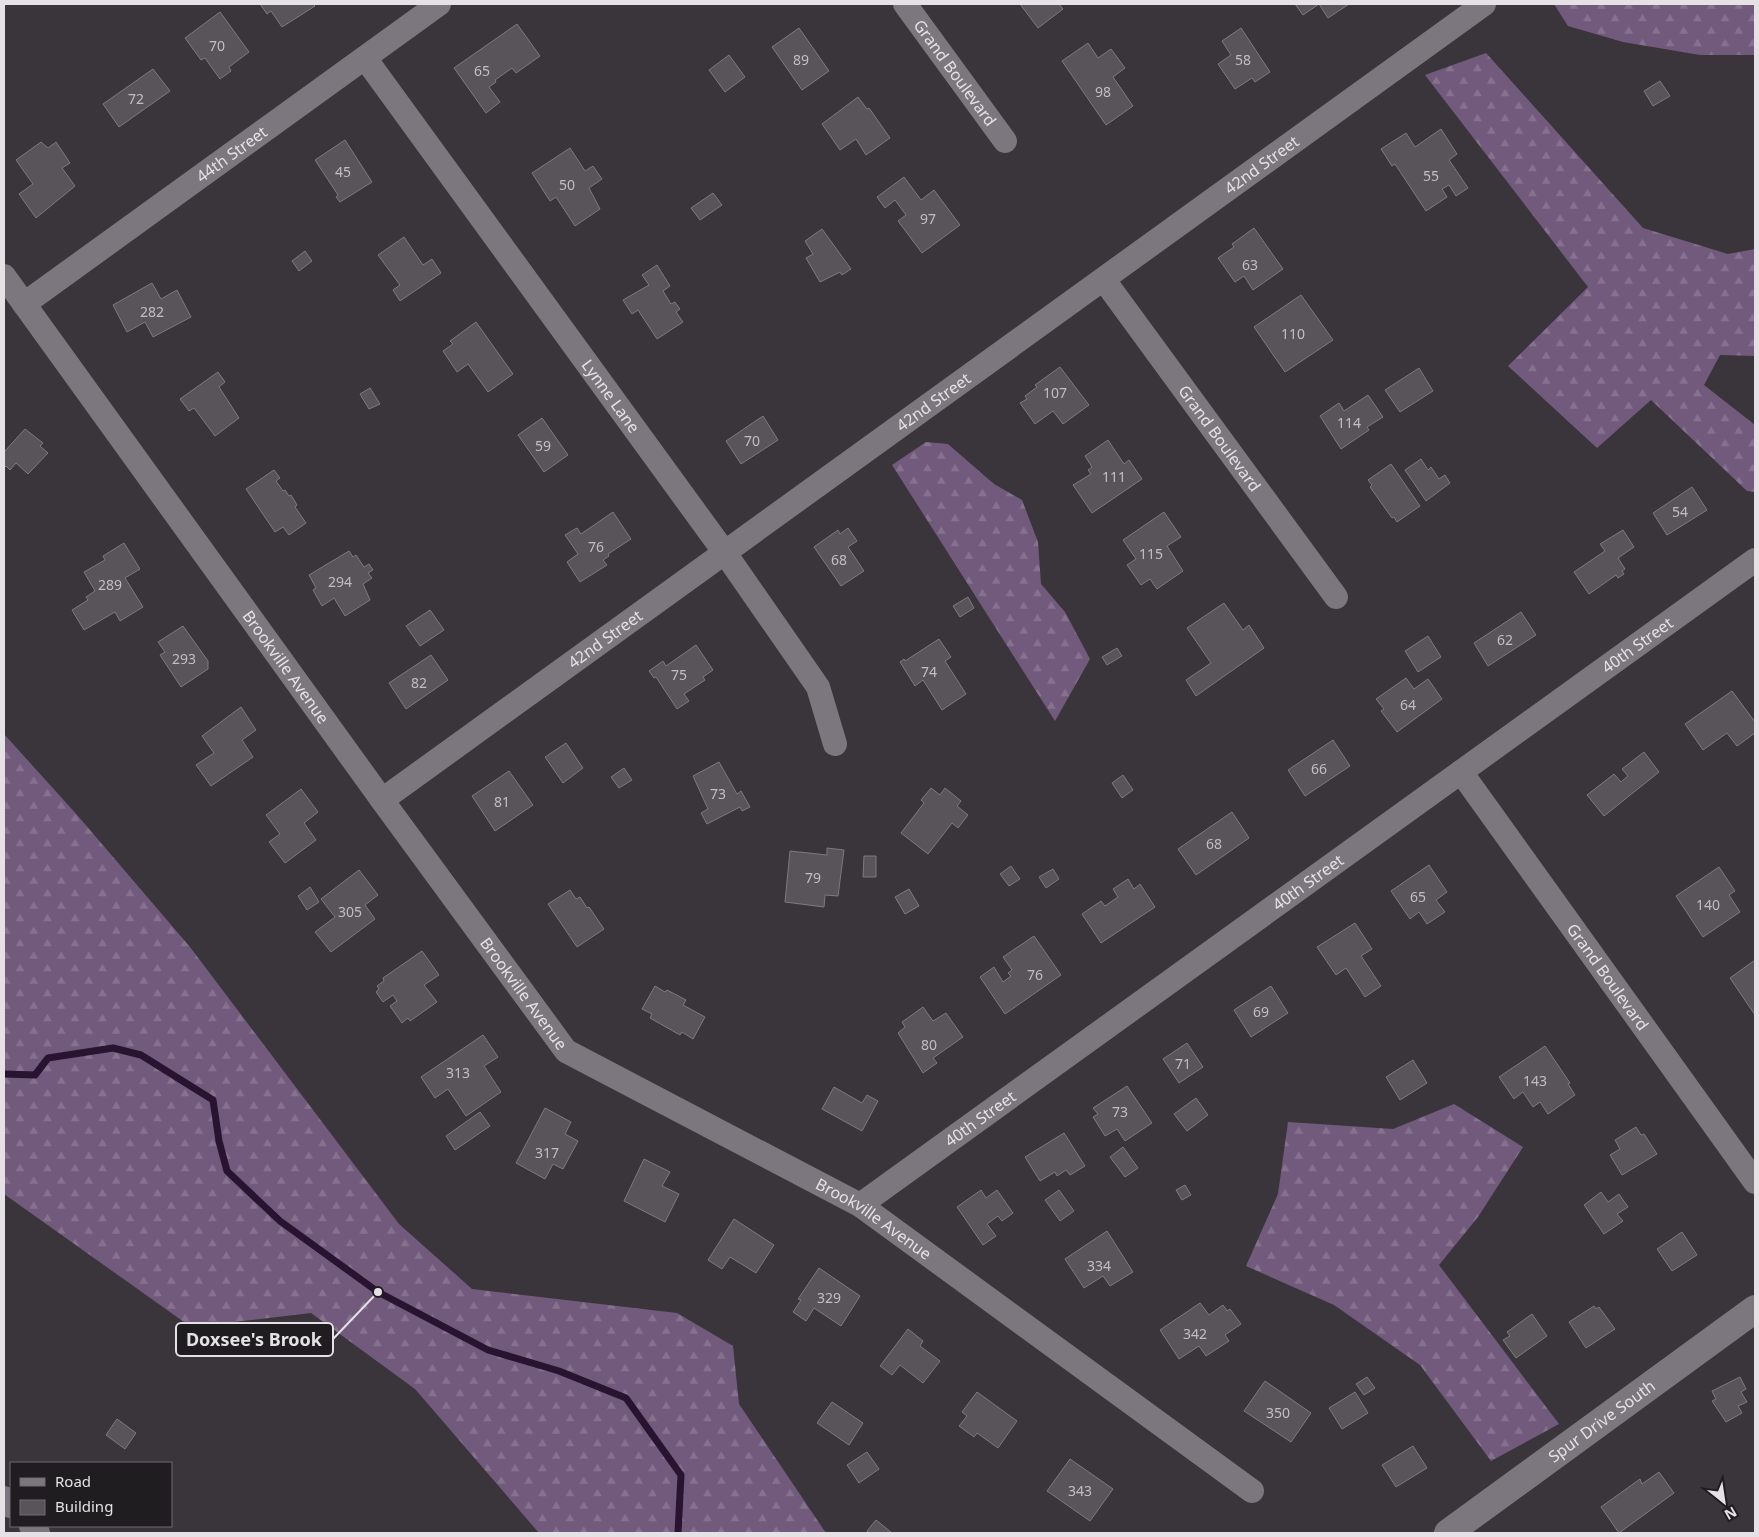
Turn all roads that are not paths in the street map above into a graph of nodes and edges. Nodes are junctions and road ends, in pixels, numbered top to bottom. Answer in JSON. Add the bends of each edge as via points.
{"nodes":[{"id":1,"x":439,"y":4,"type":"edge"},
{"id":2,"x":905,"y":4,"type":"edge"},
{"id":3,"x":1484,"y":4,"type":"edge"},
{"id":4,"x":365,"y":58,"type":"junction"},
{"id":5,"x":1005,"y":141,"type":"dead end"},
{"id":6,"x":4,"y":276,"type":"edge"},
{"id":7,"x":1104,"y":280,"type":"junction"},
{"id":8,"x":24,"y":304,"type":"junction"},
{"id":9,"x":725,"y":553,"type":"junction"},
{"id":10,"x":1755,"y":560,"type":"edge"},
{"id":11,"x":1336,"y":597,"type":"dead end"},
{"id":12,"x":835,"y":744,"type":"dead end"},
{"id":13,"x":1461,"y":772,"type":"junction"},
{"id":14,"x":382,"y":800,"type":"junction"},
{"id":15,"x":1755,"y":1182,"type":"edge"},
{"id":16,"x":860,"y":1205,"type":"junction"},
{"id":17,"x":1755,"y":1309,"type":"edge"},
{"id":18,"x":1252,"y":1491,"type":"dead end"},
{"id":19,"x":1448,"y":1533,"type":"edge"}],
"edges":[{"from":1,"to":4,"type":"street","name":"44th Street"},
{"from":2,"to":5,"type":"street","name":"Grand Boulevard"},
{"from":3,"to":7,"type":"street","name":"42nd Street"},
{"from":4,"to":8,"type":"street","name":"44th Street"},
{"from":4,"to":9,"type":"street","name":"Lynne Lane"},
{"from":6,"to":8,"type":"street","name":"Brookville Avenue"},
{"from":7,"to":9,"type":"street","name":"42nd Street"},
{"from":7,"to":11,"type":"street","name":"Grand Boulevard"},
{"from":8,"to":14,"type":"street","name":"Brookville Avenue"},
{"from":9,"to":12,"type":"street","name":"Lynne Lane","via":[[818,686]]},
{"from":9,"to":14,"type":"street","name":"42nd Street"},
{"from":10,"to":13,"type":"street","name":"40th Street"},
{"from":13,"to":15,"type":"street","name":"Grand Boulevard"},
{"from":13,"to":16,"type":"street","name":"40th Street"},
{"from":14,"to":16,"type":"street","name":"Brookville Avenue","via":[[566,1050]]},
{"from":16,"to":18,"type":"street","name":"Brookville Avenue"},
{"from":17,"to":19,"type":"street","name":"Spur Drive South"}]}
